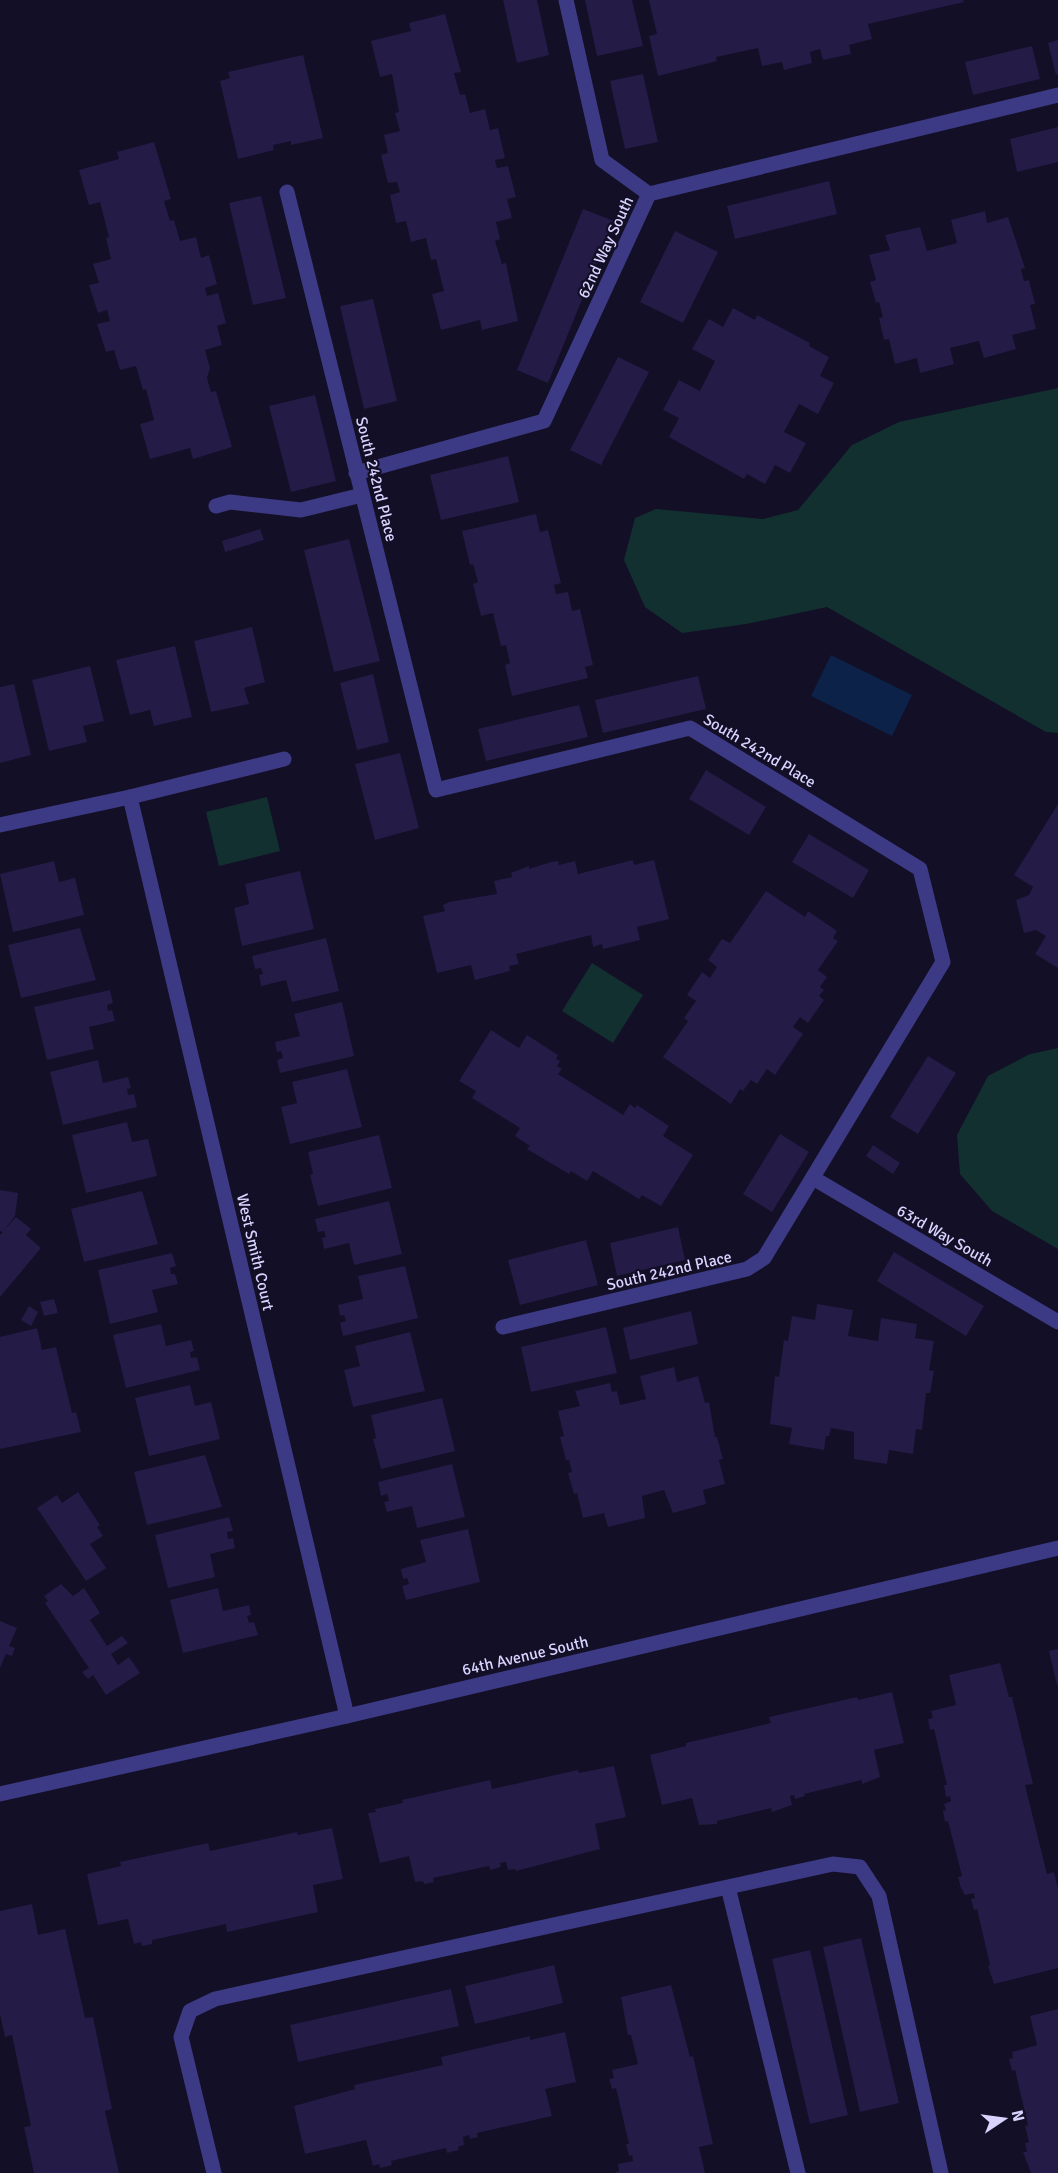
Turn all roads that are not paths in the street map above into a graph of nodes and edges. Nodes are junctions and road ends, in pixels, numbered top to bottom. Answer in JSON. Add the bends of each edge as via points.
{"nodes":[{"id":1,"x":566,"y":0,"type":"edge"},
{"id":2,"x":1058,"y":95,"type":"edge"},
{"id":3,"x":287,"y":192,"type":"dead end"},
{"id":4,"x":649,"y":194,"type":"junction"},
{"id":5,"x":356,"y":473,"type":"junction"},
{"id":6,"x":362,"y":495,"type":"junction"},
{"id":7,"x":216,"y":506,"type":"dead end"},
{"id":8,"x":284,"y":759,"type":"dead end"},
{"id":9,"x":130,"y":797,"type":"junction"},
{"id":10,"x":0,"y":825,"type":"edge"},
{"id":11,"x":813,"y":1178,"type":"junction"},
{"id":12,"x":1058,"y":1322,"type":"edge"},
{"id":13,"x":503,"y":1327,"type":"dead end"},
{"id":14,"x":1058,"y":1548,"type":"edge"},
{"id":15,"x":347,"y":1716,"type":"junction"},
{"id":16,"x":0,"y":1794,"type":"edge"},
{"id":17,"x":728,"y":1887,"type":"junction"},
{"id":18,"x":214,"y":2173,"type":"edge"},
{"id":19,"x":798,"y":2173,"type":"edge"},
{"id":20,"x":941,"y":2173,"type":"edge"}],
"edges":[{"from":1,"to":4,"type":"street","via":[[602,160]]},
{"from":2,"to":4,"type":"street","name":"62nd Way South"},
{"from":3,"to":5,"type":"street","name":"South 242nd Place"},
{"from":4,"to":5,"type":"street","name":"62nd Way South","via":[[544,421]]},
{"from":5,"to":6,"type":"street","name":"South 242nd Place"},
{"from":6,"to":7,"type":"street","via":[[301,510],[230,502]]},
{"from":6,"to":11,"type":"street","name":"South 242nd Place","via":[[436,790],[690,728],[920,869],[944,962]]},
{"from":8,"to":9,"type":"street"},
{"from":9,"to":10,"type":"street"},
{"from":9,"to":15,"type":"street","name":"West Smith Court"},
{"from":11,"to":12,"type":"street","name":"63rd Way South"},
{"from":11,"to":13,"type":"street","name":"South 242nd Place","via":[[764,1258],[747,1269]]},
{"from":14,"to":15,"type":"street","name":"64th Avenue South"},
{"from":15,"to":16,"type":"street","name":"64th Avenue South"},
{"from":17,"to":18,"type":"street","via":[[215,1999],[190,2011],[181,2037]]},
{"from":17,"to":19,"type":"street"},
{"from":17,"to":20,"type":"street","via":[[833,1864],[860,1868],[879,1896]]}]}
